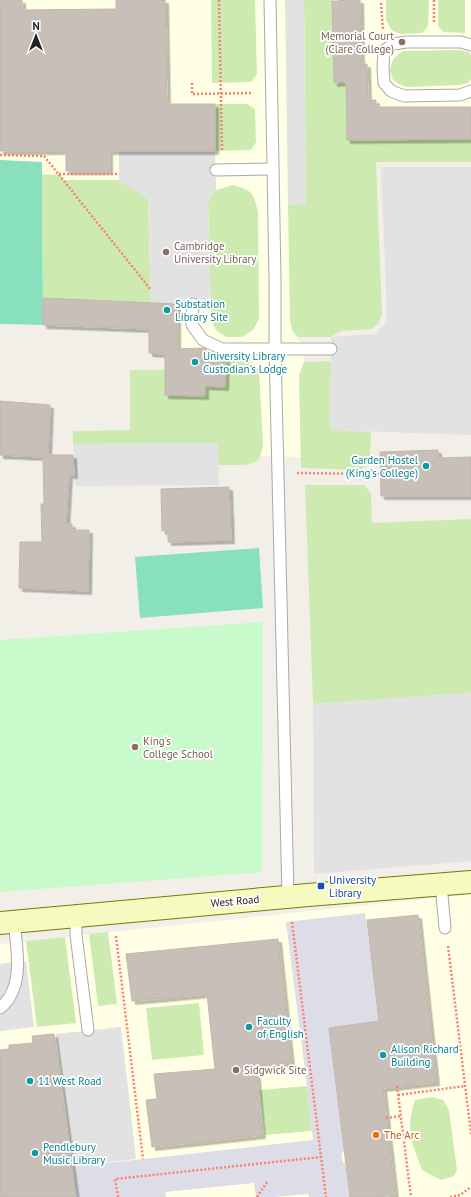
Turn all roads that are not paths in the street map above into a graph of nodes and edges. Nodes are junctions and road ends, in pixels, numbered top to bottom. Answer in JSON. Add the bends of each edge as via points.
{"nodes":[{"id":1,"x":270,"y":0,"type":"edge"},
{"id":2,"x":471,"y":46,"type":"edge"},
{"id":3,"x":471,"y":92,"type":"edge"},
{"id":4,"x":219,"y":170,"type":"road end"},
{"id":5,"x":273,"y":170,"type":"junction"},
{"id":6,"x":192,"y":304,"type":"dead end"},
{"id":7,"x":275,"y":349,"type":"junction"},
{"id":8,"x":331,"y":349,"type":"dead end"},
{"id":9,"x":471,"y":882,"type":"edge"},
{"id":10,"x":441,"y":884,"type":"junction"},
{"id":11,"x":288,"y":896,"type":"junction"},
{"id":12,"x":76,"y":915,"type":"junction"},
{"id":13,"x":7,"y":922,"type":"edge"},
{"id":14,"x":445,"y":928,"type":"road end"},
{"id":15,"x":0,"y":1008,"type":"edge"},
{"id":16,"x":88,"y":1030,"type":"dead end"}],
"edges":[{"from":1,"to":5,"type":"lane"},
{"from":2,"to":3,"type":"lane","via":[[461,42],[393,44],[384,51],[383,67],[384,83],[391,91],[404,96],[460,95]]},
{"from":4,"to":5,"type":"lane"},
{"from":5,"to":7,"type":"lane"},
{"from":6,"to":7,"type":"lane","via":[[192,325],[204,340],[222,349]]},
{"from":7,"to":8,"type":"lane"},
{"from":7,"to":11,"type":"lane"},
{"from":9,"to":10,"type":"street","name":"West Road"},
{"from":10,"to":11,"type":"street","name":"West Road"},
{"from":10,"to":14,"type":"lane"},
{"from":11,"to":12,"type":"street","name":"West Road"},
{"from":12,"to":13,"type":"street","name":"West Road"},
{"from":12,"to":16,"type":"lane","via":[[76,935]]},
{"from":13,"to":15,"type":"lane","via":[[18,964],[16,982],[6,1003]]}]}
